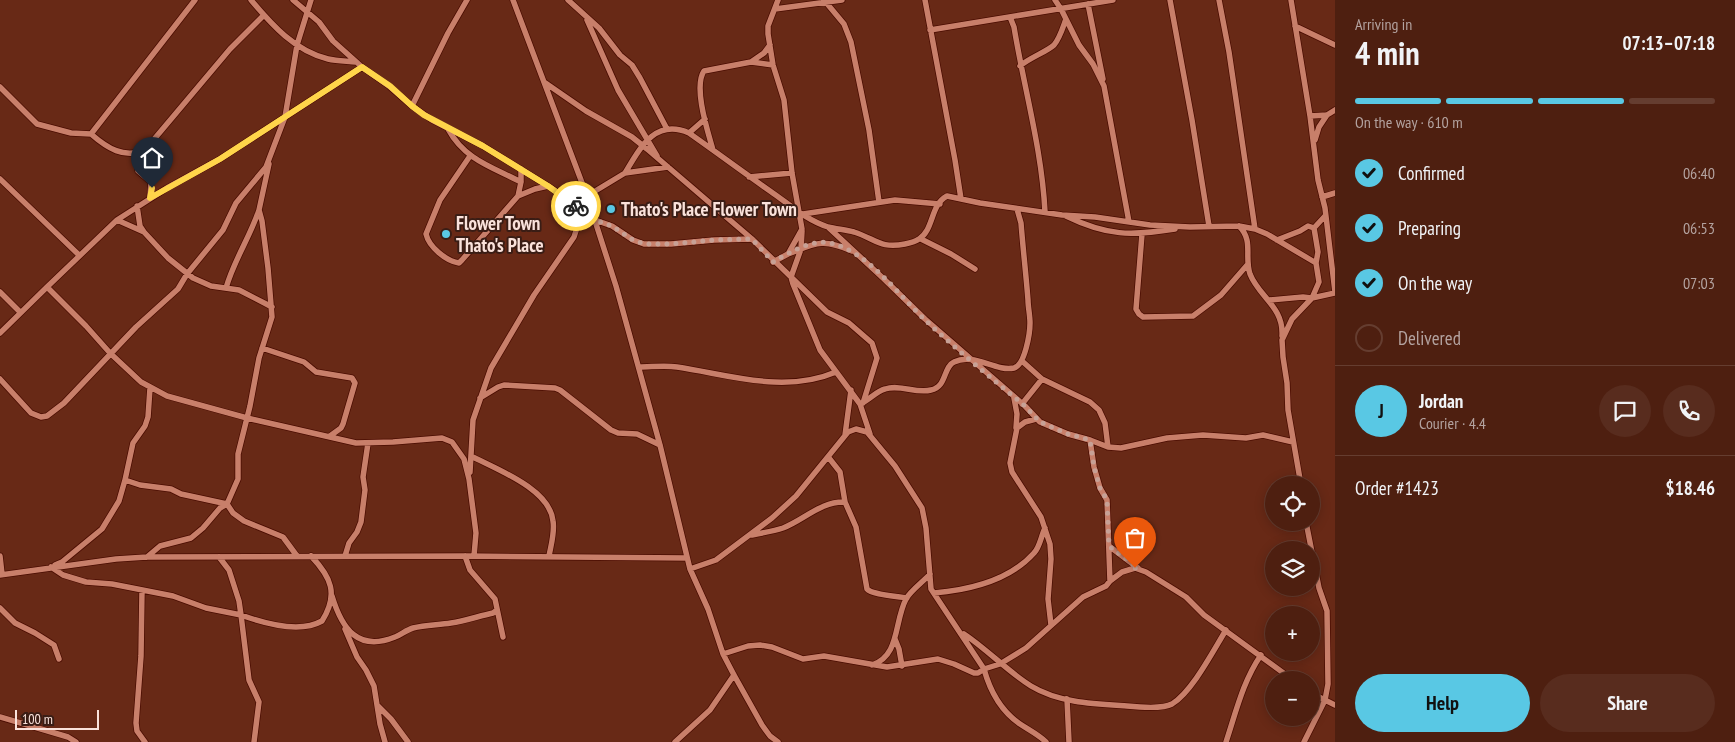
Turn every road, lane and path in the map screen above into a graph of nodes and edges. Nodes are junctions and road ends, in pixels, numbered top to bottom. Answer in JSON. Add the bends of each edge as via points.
{"nodes":[{"id":1,"x":195,"y":0,"type":"edge"},
{"id":2,"x":251,"y":0,"type":"edge"},
{"id":3,"x":293,"y":0,"type":"edge"},
{"id":4,"x":311,"y":0,"type":"edge"},
{"id":5,"x":467,"y":0,"type":"edge"},
{"id":6,"x":513,"y":0,"type":"edge"},
{"id":7,"x":568,"y":0,"type":"edge"},
{"id":8,"x":778,"y":0,"type":"edge"},
{"id":9,"x":842,"y":0,"type":"edge"},
{"id":10,"x":925,"y":0,"type":"edge"},
{"id":11,"x":1055,"y":0,"type":"edge"},
{"id":12,"x":1113,"y":0,"type":"edge"},
{"id":13,"x":1170,"y":0,"type":"edge"},
{"id":14,"x":1219,"y":0,"type":"edge"},
{"id":15,"x":1291,"y":0,"type":"edge"},
{"id":16,"x":825,"y":2,"type":"edge"},
{"id":17,"x":1088,"y":4,"type":"junction"},
{"id":18,"x":775,"y":9,"type":"junction"},
{"id":19,"x":1061,"y":9,"type":"junction"},
{"id":20,"x":307,"y":13,"type":"junction"},
{"id":21,"x":264,"y":15,"type":"junction"},
{"id":22,"x":1010,"y":17,"type":"junction"},
{"id":23,"x":586,"y":18,"type":"junction"},
{"id":24,"x":1066,"y":19,"type":"junction"},
{"id":25,"x":1295,"y":26,"type":"junction"},
{"id":26,"x":930,"y":30,"type":"junction"},
{"id":27,"x":297,"y":45,"type":"junction"},
{"id":28,"x":770,"y":45,"type":"junction"},
{"id":29,"x":1335,"y":45,"type":"edge"},
{"id":30,"x":356,"y":62,"type":"junction"},
{"id":31,"x":751,"y":62,"type":"junction"},
{"id":32,"x":773,"y":65,"type":"junction"},
{"id":33,"x":1020,"y":66,"type":"junction"},
{"id":34,"x":362,"y":67,"type":"junction"},
{"id":35,"x":544,"y":82,"type":"junction"},
{"id":36,"x":1104,"y":86,"type":"junction"},
{"id":37,"x":0,"y":87,"type":"edge"},
{"id":38,"x":412,"y":106,"type":"junction"},
{"id":39,"x":1335,"y":110,"type":"edge"},
{"id":40,"x":1327,"y":115,"type":"junction"},
{"id":41,"x":1310,"y":116,"type":"junction"},
{"id":42,"x":284,"y":117,"type":"junction"},
{"id":43,"x":705,"y":119,"type":"junction"},
{"id":44,"x":448,"y":129,"type":"junction"},
{"id":45,"x":666,"y":129,"type":"junction"},
{"id":46,"x":689,"y":133,"type":"junction"},
{"id":47,"x":91,"y":134,"type":"junction"},
{"id":48,"x":648,"y":139,"type":"junction"},
{"id":49,"x":1314,"y":143,"type":"junction"},
{"id":50,"x":642,"y":145,"type":"junction"},
{"id":51,"x":713,"y":150,"type":"junction"},
{"id":52,"x":271,"y":152,"type":"junction"},
{"id":53,"x":137,"y":153,"type":"junction"},
{"id":54,"x":470,"y":156,"type":"junction"},
{"id":55,"x":658,"y":158,"type":"junction"},
{"id":56,"x":668,"y":167,"type":"junction"},
{"id":57,"x":521,"y":169,"type":"junction"},
{"id":58,"x":624,"y":173,"type":"junction"},
{"id":59,"x":792,"y":173,"type":"junction"},
{"id":60,"x":749,"y":177,"type":"junction"},
{"id":61,"x":0,"y":179,"type":"edge"},
{"id":62,"x":521,"y":182,"type":"junction"},
{"id":63,"x":548,"y":186,"type":"junction"},
{"id":64,"x":1335,"y":193,"type":"edge"},
{"id":65,"x":518,"y":196,"type":"junction"},
{"id":66,"x":587,"y":196,"type":"junction"},
{"id":67,"x":1322,"y":197,"type":"junction"},
{"id":68,"x":150,"y":198,"type":"junction"},
{"id":69,"x":961,"y":199,"type":"junction"},
{"id":70,"x":879,"y":202,"type":"junction"},
{"id":71,"x":940,"y":204,"type":"junction"},
{"id":72,"x":137,"y":206,"type":"junction"},
{"id":73,"x":590,"y":206,"type":"junction"},
{"id":74,"x":583,"y":209,"type":"junction"},
{"id":75,"x":1017,"y":209,"type":"junction"},
{"id":76,"x":259,"y":210,"type":"junction"},
{"id":77,"x":1045,"y":212,"type":"junction"},
{"id":78,"x":801,"y":214,"type":"junction"},
{"id":79,"x":1062,"y":215,"type":"junction"},
{"id":80,"x":1324,"y":216,"type":"junction"},
{"id":81,"x":116,"y":220,"type":"junction"},
{"id":82,"x":595,"y":220,"type":"junction"},
{"id":83,"x":1129,"y":222,"type":"junction"},
{"id":84,"x":827,"y":226,"type":"junction"},
{"id":85,"x":1209,"y":226,"type":"junction"},
{"id":86,"x":1239,"y":226,"type":"junction"},
{"id":87,"x":1190,"y":227,"type":"junction"},
{"id":88,"x":1314,"y":228,"type":"junction"},
{"id":89,"x":802,"y":229,"type":"junction"},
{"id":90,"x":1255,"y":229,"type":"junction"},
{"id":91,"x":144,"y":232,"type":"junction"},
{"id":92,"x":1142,"y":234,"type":"junction"},
{"id":93,"x":752,"y":239,"type":"junction"},
{"id":94,"x":921,"y":239,"type":"junction"},
{"id":95,"x":1277,"y":240,"type":"junction"},
{"id":96,"x":801,"y":249,"type":"junction"},
{"id":97,"x":788,"y":254,"type":"junction"},
{"id":98,"x":856,"y":254,"type":"junction"},
{"id":99,"x":79,"y":255,"type":"junction"},
{"id":100,"x":773,"y":262,"type":"junction"},
{"id":101,"x":1316,"y":263,"type":"junction"},
{"id":102,"x":1248,"y":264,"type":"junction"},
{"id":103,"x":974,"y":269,"type":"dead end"},
{"id":104,"x":187,"y":274,"type":"junction"},
{"id":105,"x":791,"y":277,"type":"junction"},
{"id":106,"x":47,"y":287,"type":"junction"},
{"id":107,"x":226,"y":288,"type":"junction"},
{"id":108,"x":0,"y":292,"type":"edge"},
{"id":109,"x":1335,"y":292,"type":"edge"},
{"id":110,"x":1312,"y":298,"type":"junction"},
{"id":111,"x":1269,"y":300,"type":"junction"},
{"id":112,"x":272,"y":307,"type":"junction"},
{"id":113,"x":20,"y":312,"type":"junction"},
{"id":114,"x":0,"y":333,"type":"edge"},
{"id":115,"x":1282,"y":340,"type":"junction"},
{"id":116,"x":262,"y":348,"type":"junction"},
{"id":117,"x":110,"y":353,"type":"junction"},
{"id":118,"x":971,"y":359,"type":"junction"},
{"id":119,"x":1022,"y":361,"type":"junction"},
{"id":120,"x":639,"y":367,"type":"junction"},
{"id":121,"x":836,"y":372,"type":"junction"},
{"id":122,"x":0,"y":379,"type":"edge"},
{"id":123,"x":1042,"y":380,"type":"junction"},
{"id":124,"x":150,"y":388,"type":"junction"},
{"id":125,"x":851,"y":390,"type":"junction"},
{"id":126,"x":1014,"y":397,"type":"junction"},
{"id":127,"x":480,"y":398,"type":"junction"},
{"id":128,"x":862,"y":403,"type":"junction"},
{"id":129,"x":1022,"y":404,"type":"junction"},
{"id":130,"x":247,"y":418,"type":"junction"},
{"id":131,"x":1036,"y":419,"type":"junction"},
{"id":132,"x":1016,"y":431,"type":"junction"},
{"id":133,"x":845,"y":435,"type":"junction"},
{"id":134,"x":330,"y":436,"type":"junction"},
{"id":135,"x":871,"y":437,"type":"junction"},
{"id":136,"x":1090,"y":440,"type":"junction"},
{"id":137,"x":1293,"y":442,"type":"junction"},
{"id":138,"x":368,"y":443,"type":"junction"},
{"id":139,"x":660,"y":446,"type":"junction"},
{"id":140,"x":1108,"y":447,"type":"junction"},
{"id":141,"x":471,"y":456,"type":"junction"},
{"id":142,"x":829,"y":458,"type":"junction"},
{"id":143,"x":1299,"y":476,"type":"edge"},
{"id":144,"x":469,"y":479,"type":"junction"},
{"id":145,"x":125,"y":480,"type":"junction"},
{"id":146,"x":845,"y":502,"type":"junction"},
{"id":147,"x":227,"y":504,"type":"junction"},
{"id":148,"x":1045,"y":528,"type":"junction"},
{"id":149,"x":1308,"y":531,"type":"edge"},
{"id":150,"x":750,"y":536,"type":"junction"},
{"id":151,"x":1109,"y":546,"type":"junction"},
{"id":152,"x":0,"y":556,"type":"edge"},
{"id":153,"x":297,"y":556,"type":"junction"},
{"id":154,"x":311,"y":556,"type":"junction"},
{"id":155,"x":345,"y":556,"type":"junction"},
{"id":156,"x":465,"y":556,"type":"junction"},
{"id":157,"x":474,"y":556,"type":"junction"},
{"id":158,"x":549,"y":556,"type":"junction"},
{"id":159,"x":147,"y":557,"type":"junction"},
{"id":160,"x":219,"y":557,"type":"junction"},
{"id":161,"x":686,"y":558,"type":"junction"},
{"id":162,"x":51,"y":567,"type":"junction"},
{"id":163,"x":690,"y":568,"type":"junction"},
{"id":164,"x":1138,"y":568,"type":"junction"},
{"id":165,"x":1,"y":574,"type":"edge"},
{"id":166,"x":930,"y":574,"type":"junction"},
{"id":167,"x":1110,"y":581,"type":"junction"},
{"id":168,"x":142,"y":590,"type":"junction"},
{"id":169,"x":934,"y":593,"type":"junction"},
{"id":170,"x":332,"y":596,"type":"junction"},
{"id":171,"x":907,"y":598,"type":"junction"},
{"id":172,"x":0,"y":608,"type":"edge"},
{"id":173,"x":497,"y":610,"type":"junction"},
{"id":174,"x":241,"y":615,"type":"junction"},
{"id":175,"x":343,"y":624,"type":"junction"},
{"id":176,"x":1051,"y":625,"type":"junction"},
{"id":177,"x":1226,"y":630,"type":"junction"},
{"id":178,"x":961,"y":632,"type":"junction"},
{"id":179,"x":503,"y":637,"type":"dead end"},
{"id":180,"x":894,"y":637,"type":"junction"},
{"id":181,"x":724,"y":654,"type":"junction"},
{"id":182,"x":1261,"y":655,"type":"junction"},
{"id":183,"x":59,"y":659,"type":"dead end"},
{"id":184,"x":1000,"y":664,"type":"junction"},
{"id":185,"x":871,"y":665,"type":"junction"},
{"id":186,"x":902,"y":666,"type":"junction"},
{"id":187,"x":984,"y":669,"type":"junction"},
{"id":188,"x":1281,"y":671,"type":"edge"},
{"id":189,"x":734,"y":675,"type":"junction"},
{"id":190,"x":1320,"y":698,"type":"edge"},
{"id":191,"x":1067,"y":699,"type":"junction"},
{"id":192,"x":1325,"y":700,"type":"junction"},
{"id":193,"x":1335,"y":705,"type":"edge"},
{"id":194,"x":378,"y":706,"type":"junction"},
{"id":195,"x":0,"y":717,"type":"edge"},
{"id":196,"x":76,"y":742,"type":"edge"},
{"id":197,"x":145,"y":742,"type":"edge"},
{"id":198,"x":254,"y":742,"type":"edge"},
{"id":199,"x":385,"y":742,"type":"edge"},
{"id":200,"x":408,"y":742,"type":"edge"},
{"id":201,"x":674,"y":742,"type":"edge"},
{"id":202,"x":778,"y":742,"type":"edge"},
{"id":203,"x":1046,"y":742,"type":"edge"},
{"id":204,"x":1069,"y":742,"type":"edge"},
{"id":205,"x":1226,"y":742,"type":"edge"},
{"id":206,"x":1304,"y":742,"type":"edge"}],
"edges":[{"from":1,"to":47,"type":"street"},
{"from":2,"to":21,"type":"street"},
{"from":3,"to":20,"type":"street"},
{"from":4,"to":20,"type":"street"},
{"from":5,"to":38,"type":"street"},
{"from":6,"to":35,"type":"street"},
{"from":7,"to":23,"type":"street"},
{"from":8,"to":18,"type":"street"},
{"from":9,"to":16,"type":"street"},
{"from":10,"to":26,"type":"street"},
{"from":11,"to":19,"type":"street"},
{"from":12,"to":17,"type":"street"},
{"from":13,"to":85,"type":"street"},
{"from":14,"to":90,"type":"street"},
{"from":15,"to":25,"type":"street"},
{"from":16,"to":18,"type":"street"},
{"from":16,"to":70,"type":"street","via":[[844,24],[851,42],[869,130]]},
{"from":17,"to":19,"type":"street"},
{"from":17,"to":36,"type":"street"},
{"from":18,"to":28,"type":"street","via":[[768,26]]},
{"from":19,"to":22,"type":"street"},
{"from":19,"to":24,"type":"street"},
{"from":20,"to":27,"type":"street"},
{"from":20,"to":30,"type":"street"},
{"from":21,"to":27,"type":"street"},
{"from":21,"to":53,"type":"street","via":[[230,49],[145,150]]},
{"from":22,"to":26,"type":"street"},
{"from":22,"to":33,"type":"street"},
{"from":23,"to":45,"type":"street","via":[[632,65]]},
{"from":23,"to":48,"type":"street","via":[[618,90]]},
{"from":24,"to":33,"type":"street","via":[[1054,45]]},
{"from":24,"to":36,"type":"street"},
{"from":25,"to":29,"type":"street"},
{"from":25,"to":41,"type":"street"},
{"from":26,"to":69,"type":"street"},
{"from":27,"to":30,"type":"street","via":[[328,59]]},
{"from":27,"to":42,"type":"street"},
{"from":28,"to":31,"type":"street"},
{"from":28,"to":32,"type":"street"},
{"from":30,"to":34,"type":"street"},
{"from":31,"to":32,"type":"street"},
{"from":31,"to":43,"type":"street","via":[[704,71],[700,85]]},
{"from":32,"to":59,"type":"street","via":[[784,100]]},
{"from":33,"to":77,"type":"street","via":[[1036,144]]},
{"from":34,"to":38,"type":"street"},
{"from":34,"to":42,"type":"street"},
{"from":35,"to":50,"type":"street"},
{"from":35,"to":66,"type":"street"},
{"from":36,"to":83,"type":"street"},
{"from":37,"to":47,"type":"street","via":[[37,124],[71,133]]},
{"from":38,"to":44,"type":"street"},
{"from":39,"to":40,"type":"street"},
{"from":40,"to":41,"type":"street"},
{"from":40,"to":49,"type":"street"},
{"from":41,"to":49,"type":"street"},
{"from":42,"to":52,"type":"street"},
{"from":42,"to":68,"type":"street","via":[[220,159]]},
{"from":43,"to":46,"type":"street"},
{"from":43,"to":51,"type":"street"},
{"from":44,"to":54,"type":"street"},
{"from":44,"to":57,"type":"street"},
{"from":45,"to":46,"type":"street","via":[[681,129]]},
{"from":45,"to":48,"type":"street"},
{"from":46,"to":51,"type":"street"},
{"from":47,"to":53,"type":"street","via":[[118,153]]},
{"from":48,"to":50,"type":"street"},
{"from":48,"to":55,"type":"street"},
{"from":49,"to":67,"type":"street"},
{"from":50,"to":55,"type":"street"},
{"from":50,"to":58,"type":"street"},
{"from":51,"to":60,"type":"street"},
{"from":52,"to":76,"type":"street"},
{"from":52,"to":104,"type":"street","via":[[266,167],[236,203],[223,230]]},
{"from":53,"to":68,"type":"street","via":[[138,171],[151,182]]},
{"from":54,"to":62,"type":"street"},
{"from":54,"to":65,"type":"street","via":[[440,200],[426,234],[443,256],[455,262],[462,260]]},
{"from":55,"to":56,"type":"street"},
{"from":56,"to":58,"type":"street"},
{"from":56,"to":93,"type":"street"},
{"from":57,"to":62,"type":"street"},
{"from":57,"to":63,"type":"street"},
{"from":58,"to":66,"type":"street"},
{"from":59,"to":60,"type":"street"},
{"from":59,"to":78,"type":"street"},
{"from":60,"to":78,"type":"street"},
{"from":61,"to":99,"type":"street"},
{"from":62,"to":65,"type":"street"},
{"from":63,"to":65,"type":"street"},
{"from":63,"to":74,"type":"street"},
{"from":64,"to":67,"type":"street"},
{"from":66,"to":73,"type":"street"},
{"from":67,"to":80,"type":"street"},
{"from":68,"to":72,"type":"street"},
{"from":69,"to":71,"type":"street","via":[[947,196]]},
{"from":69,"to":75,"type":"street"},
{"from":70,"to":71,"type":"street","via":[[912,200]]},
{"from":70,"to":78,"type":"street"},
{"from":71,"to":94,"type":"street"},
{"from":72,"to":81,"type":"street"},
{"from":72,"to":91,"type":"street"},
{"from":73,"to":74,"type":"street"},
{"from":73,"to":82,"type":"street"},
{"from":74,"to":127,"type":"street","via":[[574,237],[534,295],[492,368]]},
{"from":75,"to":77,"type":"street"},
{"from":75,"to":119,"type":"street","via":[[1030,322]]},
{"from":76,"to":107,"type":"street"},
{"from":76,"to":112,"type":"street"},
{"from":77,"to":79,"type":"street"},
{"from":78,"to":84,"type":"street"},
{"from":78,"to":89,"type":"street"},
{"from":79,"to":83,"type":"street"},
{"from":79,"to":92,"type":"street","via":[[1106,232]]},
{"from":80,"to":88,"type":"street"},
{"from":80,"to":109,"type":"street"},
{"from":81,"to":91,"type":"street"},
{"from":81,"to":99,"type":"street"},
{"from":82,"to":93,"type":"street","via":[[644,244]]},
{"from":82,"to":120,"type":"street"},
{"from":83,"to":87,"type":"street"},
{"from":84,"to":94,"type":"street","via":[[855,232],[884,245],[895,246]]},
{"from":84,"to":98,"type":"street"},
{"from":85,"to":86,"type":"street"},
{"from":85,"to":87,"type":"street"},
{"from":86,"to":90,"type":"street"},
{"from":86,"to":102,"type":"street","via":[[1248,241]]},
{"from":87,"to":92,"type":"street"},
{"from":88,"to":95,"type":"street","via":[[1308,226]]},
{"from":88,"to":101,"type":"street","via":[[1318,252]]},
{"from":89,"to":96,"type":"street"},
{"from":89,"to":97,"type":"street"},
{"from":90,"to":95,"type":"street"},
{"from":91,"to":104,"type":"street"},
{"from":92,"to":102,"type":"street","via":[[1136,310],[1143,317],[1193,316],[1221,295]]},
{"from":93,"to":100,"type":"street"},
{"from":94,"to":103,"type":"street"},
{"from":95,"to":101,"type":"street"},
{"from":96,"to":97,"type":"street"},
{"from":96,"to":98,"type":"street","via":[[828,242]]},
{"from":96,"to":105,"type":"street"},
{"from":97,"to":100,"type":"street"},
{"from":98,"to":118,"type":"street"},
{"from":99,"to":106,"type":"street"},
{"from":100,"to":105,"type":"street"},
{"from":101,"to":110,"type":"street","via":[[1319,282]]},
{"from":102,"to":111,"type":"street"},
{"from":104,"to":107,"type":"street","via":[[210,286]]},
{"from":104,"to":117,"type":"street","via":[[178,289]]},
{"from":105,"to":121,"type":"street","via":[[820,350]]},
{"from":105,"to":128,"type":"street","via":[[827,312],[849,323],[872,343],[877,358]]},
{"from":106,"to":113,"type":"street"},
{"from":106,"to":117,"type":"street"},
{"from":107,"to":112,"type":"street","via":[[240,290]]},
{"from":108,"to":113,"type":"street"},
{"from":109,"to":110,"type":"street"},
{"from":110,"to":111,"type":"street"},
{"from":110,"to":115,"type":"street","via":[[1292,319]]},
{"from":111,"to":115,"type":"street","via":[[1282,323]]},
{"from":112,"to":116,"type":"street"},
{"from":113,"to":114,"type":"street"},
{"from":115,"to":137,"type":"street"},
{"from":116,"to":130,"type":"street"},
{"from":116,"to":134,"type":"street","via":[[304,362],[316,372],[352,378],[355,383],[343,424]]},
{"from":117,"to":122,"type":"street","via":[[64,403],[47,416],[31,413]]},
{"from":117,"to":124,"type":"street"},
{"from":118,"to":119,"type":"street","via":[[1005,368],[1014,368]]},
{"from":118,"to":126,"type":"street"},
{"from":118,"to":128,"type":"street","via":[[951,364],[935,389],[884,389]]},
{"from":119,"to":123,"type":"street"},
{"from":120,"to":121,"type":"street","via":[[675,367],[790,383],[819,379]]},
{"from":120,"to":139,"type":"street"},
{"from":121,"to":125,"type":"street"},
{"from":123,"to":129,"type":"street"},
{"from":123,"to":140,"type":"street","via":[[1090,402],[1100,410]]},
{"from":124,"to":130,"type":"street","via":[[167,396]]},
{"from":124,"to":145,"type":"street","via":[[148,417],[133,443]]},
{"from":125,"to":128,"type":"street"},
{"from":125,"to":133,"type":"street"},
{"from":126,"to":129,"type":"street"},
{"from":126,"to":132,"type":"street"},
{"from":127,"to":139,"type":"street","via":[[504,384],[555,388],[611,430],[637,434]]},
{"from":127,"to":141,"type":"street","via":[[473,420]]},
{"from":128,"to":135,"type":"street"},
{"from":129,"to":131,"type":"street"},
{"from":130,"to":134,"type":"street"},
{"from":130,"to":147,"type":"street","via":[[238,454],[238,479]]},
{"from":131,"to":132,"type":"street","via":[[1022,423]]},
{"from":131,"to":136,"type":"street"},
{"from":132,"to":148,"type":"street","via":[[1010,468]]},
{"from":133,"to":135,"type":"street","via":[[856,429]]},
{"from":133,"to":142,"type":"street"},
{"from":134,"to":138,"type":"street"},
{"from":135,"to":166,"type":"street","via":[[895,466],[922,508]]},
{"from":136,"to":140,"type":"street"},
{"from":136,"to":151,"type":"street","via":[[1094,467],[1107,500]]},
{"from":137,"to":140,"type":"street","via":[[1263,435],[1246,438],[1203,435],[1167,438],[1121,448]]},
{"from":137,"to":143,"type":"street"},
{"from":138,"to":144,"type":"street","via":[[447,439],[464,459]]},
{"from":138,"to":155,"type":"street","via":[[362,477],[365,490],[361,522],[348,543]]},
{"from":139,"to":161,"type":"street"},
{"from":141,"to":144,"type":"street"},
{"from":141,"to":158,"type":"street","via":[[526,485],[545,502],[553,520]]},
{"from":142,"to":146,"type":"street","via":[[840,472]]},
{"from":142,"to":150,"type":"street","via":[[796,496]]},
{"from":144,"to":157,"type":"street","via":[[476,533]]},
{"from":145,"to":147,"type":"street"},
{"from":145,"to":162,"type":"street","via":[[120,501],[102,529],[62,562]]},
{"from":146,"to":150,"type":"street","via":[[836,502],[814,511],[783,528]]},
{"from":146,"to":171,"type":"street","via":[[856,527],[868,591]]},
{"from":147,"to":153,"type":"street","via":[[244,521],[283,537]]},
{"from":147,"to":159,"type":"street","via":[[191,538],[160,546]]},
{"from":148,"to":169,"type":"street","via":[[1034,554],[1018,566],[971,588]]},
{"from":148,"to":176,"type":"street","via":[[1051,559],[1048,599]]},
{"from":149,"to":192,"type":"street","via":[[1327,611],[1328,684]]},
{"from":150,"to":163,"type":"street","via":[[716,560]]},
{"from":151,"to":164,"type":"street"},
{"from":151,"to":167,"type":"street"},
{"from":152,"to":165,"type":"street"},
{"from":153,"to":154,"type":"street"},
{"from":153,"to":160,"type":"street"},
{"from":154,"to":155,"type":"street"},
{"from":154,"to":170,"type":"street","via":[[330,582]]},
{"from":155,"to":156,"type":"street"},
{"from":156,"to":157,"type":"street"},
{"from":156,"to":173,"type":"street","via":[[470,570],[495,599]]},
{"from":157,"to":158,"type":"street"},
{"from":158,"to":161,"type":"street"},
{"from":159,"to":160,"type":"street"},
{"from":159,"to":162,"type":"street"},
{"from":160,"to":174,"type":"street","via":[[229,570]]},
{"from":161,"to":163,"type":"street"},
{"from":162,"to":165,"type":"street"},
{"from":162,"to":168,"type":"street","via":[[63,575],[86,582]]},
{"from":163,"to":181,"type":"street"},
{"from":164,"to":167,"type":"street","via":[[1122,572]]},
{"from":164,"to":177,"type":"street","via":[[1186,597]]},
{"from":166,"to":169,"type":"street"},
{"from":166,"to":171,"type":"street"},
{"from":167,"to":176,"type":"street","via":[[1083,596]]},
{"from":168,"to":174,"type":"street"},
{"from":168,"to":197,"type":"street","via":[[136,724]]},
{"from":169,"to":178,"type":"street"},
{"from":170,"to":174,"type":"street","via":[[322,621],[303,627],[259,622]]},
{"from":170,"to":175,"type":"street"},
{"from":171,"to":180,"type":"street"},
{"from":172,"to":183,"type":"street","via":[[15,623],[54,645]]},
{"from":173,"to":175,"type":"street","via":[[453,623],[410,628],[396,637],[377,642],[365,641]]},
{"from":173,"to":179,"type":"street"},
{"from":174,"to":198,"type":"street","via":[[249,680],[259,702]]},
{"from":175,"to":194,"type":"street","via":[[356,657],[374,686]]},
{"from":176,"to":184,"type":"street","via":[[1026,648]]},
{"from":177,"to":182,"type":"street"},
{"from":177,"to":191,"type":"street","via":[[1195,680],[1173,704],[1136,707]]},
{"from":178,"to":184,"type":"street"},
{"from":178,"to":187,"type":"street"},
{"from":180,"to":185,"type":"street","via":[[890,651]]},
{"from":180,"to":186,"type":"street"},
{"from":181,"to":185,"type":"street","via":[[760,645],[803,659],[824,656]]},
{"from":181,"to":189,"type":"street"},
{"from":182,"to":188,"type":"street"},
{"from":182,"to":205,"type":"street","via":[[1244,685]]},
{"from":184,"to":187,"type":"street"},
{"from":184,"to":191,"type":"street","via":[[1030,686]]},
{"from":185,"to":186,"type":"street"},
{"from":186,"to":187,"type":"street","via":[[938,659],[974,673]]},
{"from":187,"to":203,"type":"street","via":[[994,697],[1005,711]]},
{"from":189,"to":201,"type":"street","via":[[710,710]]},
{"from":189,"to":202,"type":"street","via":[[762,725]]},
{"from":190,"to":192,"type":"street"},
{"from":191,"to":204,"type":"street"},
{"from":192,"to":193,"type":"street"},
{"from":192,"to":206,"type":"street"},
{"from":194,"to":199,"type":"street"},
{"from":194,"to":200,"type":"street"},
{"from":195,"to":196,"type":"street"}]}
